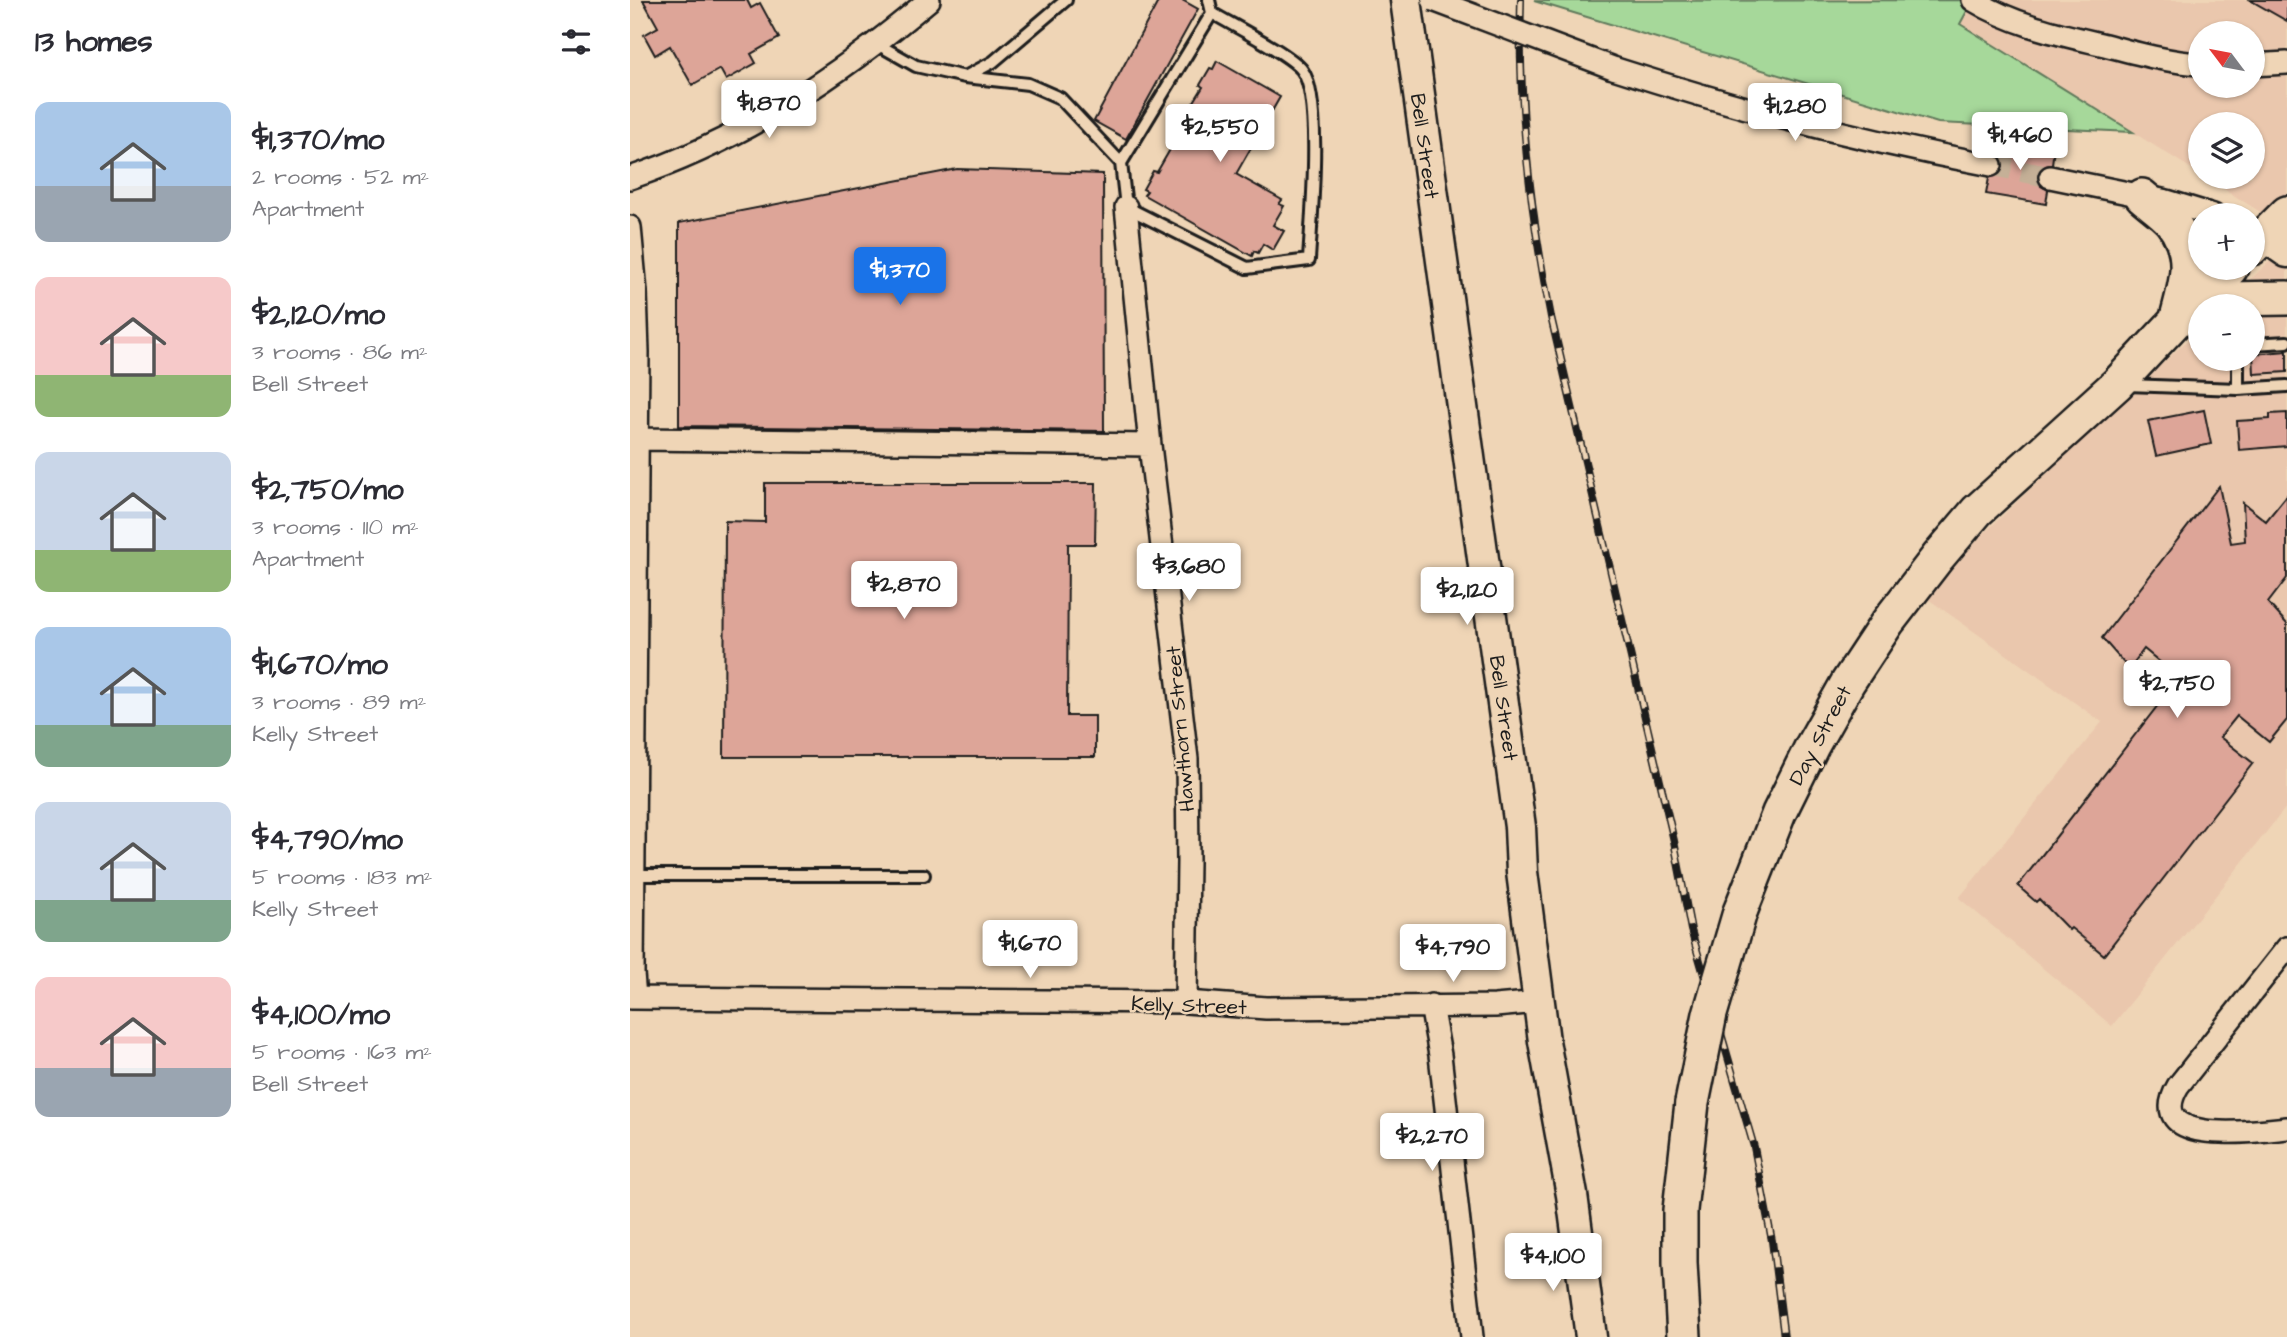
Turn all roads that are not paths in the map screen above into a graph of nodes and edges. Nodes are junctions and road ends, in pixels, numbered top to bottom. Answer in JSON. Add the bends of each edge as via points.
{"nodes":[{"id":1,"x":929,"y":0,"type":"edge"},
{"id":2,"x":1066,"y":0,"type":"edge"},
{"id":3,"x":1209,"y":0,"type":"edge"},
{"id":4,"x":1406,"y":0,"type":"edge"},
{"id":5,"x":1433,"y":0,"type":"edge"},
{"id":6,"x":1973,"y":0,"type":"edge"},
{"id":7,"x":1212,"y":13,"type":"junction"},
{"id":8,"x":877,"y":44,"type":"junction"},
{"id":9,"x":2188,"y":62,"type":"edge"},
{"id":10,"x":2287,"y":63,"type":"edge"},
{"id":11,"x":2265,"y":64,"type":"edge"},
{"id":12,"x":965,"y":77,"type":"junction"},
{"id":13,"x":1121,"y":163,"type":"junction"},
{"id":14,"x":1991,"y":165,"type":"tunnel mouth"},
{"id":15,"x":2050,"y":177,"type":"tunnel mouth"},
{"id":16,"x":630,"y":178,"type":"edge"},
{"id":17,"x":2142,"y":195,"type":"junction"},
{"id":18,"x":1126,"y":207,"type":"junction"},
{"id":19,"x":2188,"y":207,"type":"edge"},
{"id":20,"x":2287,"y":213,"type":"edge"},
{"id":21,"x":630,"y":227,"type":"edge"},
{"id":22,"x":2265,"y":241,"type":"edge"},
{"id":23,"x":2218,"y":280,"type":"edge"},
{"id":24,"x":633,"y":292,"type":"edge"},
{"id":25,"x":2287,"y":298,"type":"edge"},
{"id":26,"x":2183,"y":314,"type":"junction"},
{"id":27,"x":2287,"y":342,"type":"edge"},
{"id":28,"x":2265,"y":347,"type":"edge"},
{"id":29,"x":2238,"y":371,"type":"edge"},
{"id":30,"x":2272,"y":373,"type":"dead end"},
{"id":31,"x":2117,"y":384,"type":"junction"},
{"id":32,"x":2287,"y":386,"type":"edge"},
{"id":33,"x":2273,"y":387,"type":"junction"},
{"id":34,"x":2238,"y":389,"type":"junction"},
{"id":35,"x":637,"y":439,"type":"junction"},
{"id":36,"x":1150,"y":445,"type":"junction"},
{"id":37,"x":632,"y":874,"type":"edge"},
{"id":38,"x":924,"y":875,"type":"dead end"},
{"id":39,"x":2287,"y":948,"type":"edge"},
{"id":40,"x":633,"y":998,"type":"edge"},
{"id":41,"x":1186,"y":1002,"type":"junction"},
{"id":42,"x":1539,"y":1002,"type":"junction"},
{"id":43,"x":1431,"y":1005,"type":"junction"},
{"id":44,"x":2287,"y":1128,"type":"edge"},
{"id":45,"x":1579,"y":1248,"type":"junction"},
{"id":46,"x":1472,"y":1337,"type":"edge"},
{"id":47,"x":1578,"y":1337,"type":"edge"},
{"id":48,"x":1591,"y":1337,"type":"edge"},
{"id":49,"x":1684,"y":1337,"type":"edge"}],
"edges":[{"from":1,"to":8,"type":"street"},
{"from":2,"to":12,"type":"lane","via":[[993,62]]},
{"from":3,"to":7,"type":"lane"},
{"from":4,"to":42,"type":"main road","name":"Bell Street","via":[[1520,827]]},
{"from":5,"to":14,"type":"street","bridge":true,"via":[[1698,95]]},
{"from":6,"to":9,"type":"street","via":[[2025,26]]},
{"from":7,"to":13,"type":"lane"},
{"from":7,"to":18,"type":"lane","via":[[1296,63],[1308,80],[1315,160],[1309,260],[1248,268]]},
{"from":8,"to":12,"type":"lane","via":[[916,66]]},
{"from":8,"to":16,"type":"street","via":[[758,122],[674,163]]},
{"from":10,"to":11,"type":"street"},
{"from":12,"to":13,"type":"lane","via":[[1028,84],[1060,98]]},
{"from":13,"to":18,"type":"lane"},
{"from":15,"to":17,"type":"street"},
{"from":17,"to":19,"type":"street"},
{"from":17,"to":26,"type":"main road","via":[[2171,221],[2184,242],[2188,266]]},
{"from":18,"to":36,"type":"street","name":"Hawthorn Street"},
{"from":20,"to":22,"type":"main road"},
{"from":21,"to":24,"type":"street"},
{"from":23,"to":26,"type":"main road","name":"Day Street"},
{"from":24,"to":35,"type":"street"},
{"from":25,"to":26,"type":"main road","via":[[2226,299]]},
{"from":26,"to":31,"type":"main road","name":"Day Street"},
{"from":27,"to":28,"type":"lane"},
{"from":29,"to":34,"type":"lane"},
{"from":30,"to":33,"type":"lane"},
{"from":31,"to":34,"type":"lane"},
{"from":31,"to":49,"type":"main road","name":"Day Street","bridge":true,"via":[[1977,511],[1938,557],[1848,682],[1779,813],[1740,912],[1710,1014],[1692,1103],[1680,1210]]},
{"from":32,"to":33,"type":"lane"},
{"from":33,"to":34,"type":"lane"},
{"from":35,"to":36,"type":"street"},
{"from":35,"to":37,"type":"street"},
{"from":36,"to":41,"type":"street","name":"Hawthorn Street","via":[[1186,759]]},
{"from":37,"to":38,"type":"lane"},
{"from":37,"to":40,"type":"street"},
{"from":39,"to":44,"type":"street","via":[[2173,1094],[2171,1105],[2186,1128],[2242,1132]]},
{"from":40,"to":41,"type":"street","name":"Kelly Street"},
{"from":41,"to":43,"type":"street","name":"Kelly Street","via":[[1266,1008]]},
{"from":42,"to":43,"type":"street","name":"Kelly Street"},
{"from":42,"to":45,"type":"main road","name":"Bell Street"},
{"from":43,"to":46,"type":"street"},
{"from":45,"to":47,"type":"main road","name":"Bell Street"},
{"from":45,"to":48,"type":"main road","name":"Bell Street"}]}
